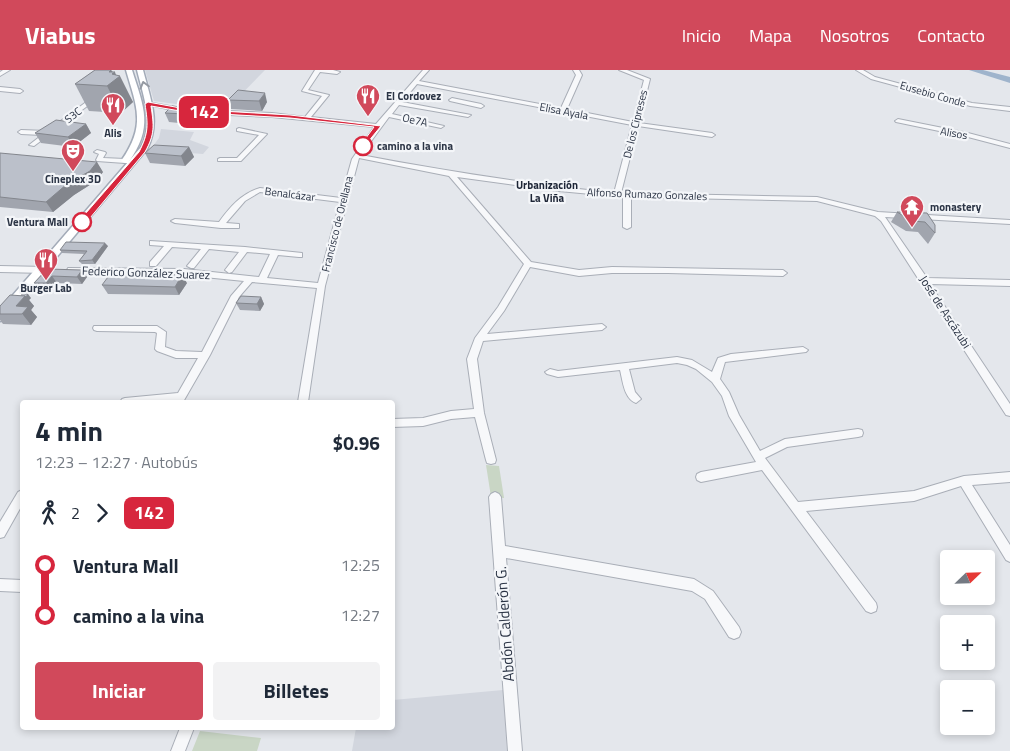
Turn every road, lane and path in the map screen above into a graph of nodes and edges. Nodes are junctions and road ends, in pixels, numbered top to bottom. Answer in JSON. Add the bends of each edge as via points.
{"nodes":[{"id":1,"x":6,"y":70,"type":"edge"},
{"id":2,"x":130,"y":70,"type":"edge"},
{"id":3,"x":140,"y":70,"type":"edge"},
{"id":4,"x":426,"y":70,"type":"edge"},
{"id":5,"x":576,"y":70,"type":"edge"},
{"id":6,"x":622,"y":70,"type":"edge"},
{"id":7,"x":859,"y":70,"type":"edge"},
{"id":8,"x":336,"y":72,"type":"dead end"},
{"id":9,"x":0,"y":74,"type":"edge"},
{"id":10,"x":416,"y":82,"type":"junction"},
{"id":11,"x":0,"y":89,"type":"edge"},
{"id":12,"x":20,"y":91,"type":"dead end"},
{"id":13,"x":100,"y":93,"type":"edge"},
{"id":14,"x":476,"y":94,"type":"junction"},
{"id":15,"x":452,"y":100,"type":"dead end"},
{"id":16,"x":466,"y":102,"type":"junction"},
{"id":17,"x":398,"y":103,"type":"junction"},
{"id":18,"x":148,"y":104,"type":"junction"},
{"id":19,"x":481,"y":106,"type":"dead end"},
{"id":20,"x":1010,"y":108,"type":"edge"},
{"id":21,"x":563,"y":111,"type":"junction"},
{"id":22,"x":272,"y":115,"type":"junction"},
{"id":23,"x":390,"y":115,"type":"junction"},
{"id":24,"x":468,"y":115,"type":"dead end"},
{"id":25,"x":308,"y":118,"type":"junction"},
{"id":26,"x":898,"y":121,"type":"dead end"},
{"id":27,"x":634,"y":124,"type":"junction"},
{"id":28,"x":378,"y":126,"type":"junction"},
{"id":29,"x":441,"y":126,"type":"dead end"},
{"id":30,"x":239,"y":130,"type":"dead end"},
{"id":31,"x":256,"y":131,"type":"junction"},
{"id":32,"x":21,"y":132,"type":"dead end"},
{"id":33,"x":48,"y":133,"type":"junction"},
{"id":34,"x":712,"y":135,"type":"dead end"},
{"id":35,"x":32,"y":145,"type":"dead end"},
{"id":36,"x":1010,"y":146,"type":"edge"},
{"id":37,"x":98,"y":152,"type":"dead end"},
{"id":38,"x":357,"y":156,"type":"junction"},
{"id":39,"x":220,"y":160,"type":"dead end"},
{"id":40,"x":125,"y":161,"type":"junction"},
{"id":41,"x":451,"y":174,"type":"junction"},
{"id":42,"x":617,"y":195,"type":"junction"},
{"id":43,"x":627,"y":195,"type":"junction"},
{"id":44,"x":344,"y":200,"type":"junction"},
{"id":45,"x":878,"y":214,"type":"junction"},
{"id":46,"x":175,"y":221,"type":"dead end"},
{"id":47,"x":1010,"y":222,"type":"edge"},
{"id":48,"x":221,"y":226,"type":"junction"},
{"id":49,"x":236,"y":226,"type":"dead end"},
{"id":50,"x":627,"y":227,"type":"dead end"},
{"id":51,"x":153,"y":243,"type":"dead end"},
{"id":52,"x":170,"y":244,"type":"junction"},
{"id":53,"x":207,"y":247,"type":"junction"},
{"id":54,"x":245,"y":249,"type":"junction"},
{"id":55,"x":275,"y":252,"type":"junction"},
{"id":56,"x":299,"y":255,"type":"dead end"},
{"id":57,"x":153,"y":264,"type":"dead end"},
{"id":58,"x":528,"y":264,"type":"junction"},
{"id":59,"x":191,"y":266,"type":"dead end"},
{"id":60,"x":0,"y":269,"type":"edge"},
{"id":61,"x":35,"y":270,"type":"junction"},
{"id":62,"x":229,"y":270,"type":"dead end"},
{"id":63,"x":784,"y":273,"type":"dead end"},
{"id":64,"x":244,"y":279,"type":"junction"},
{"id":65,"x":262,"y":280,"type":"junction"},
{"id":66,"x":924,"y":281,"type":"junction"},
{"id":67,"x":1010,"y":283,"type":"edge"},
{"id":68,"x":321,"y":286,"type":"junction"},
{"id":69,"x":0,"y":304,"type":"edge"},
{"id":70,"x":0,"y":317,"type":"edge"},
{"id":71,"x":602,"y":327,"type":"dead end"},
{"id":72,"x":97,"y":328,"type":"dead end"},
{"id":73,"x":480,"y":338,"type":"junction"},
{"id":74,"x":802,"y":350,"type":"dead end"},
{"id":75,"x":205,"y":355,"type":"junction"},
{"id":76,"x":624,"y":366,"type":"junction"},
{"id":77,"x":550,"y":372,"type":"dead end"},
{"id":78,"x":715,"y":379,"type":"junction"},
{"id":79,"x":636,"y":399,"type":"dead end"},
{"id":80,"x":1006,"y":399,"type":"edge"},
{"id":81,"x":180,"y":400,"type":"edge"},
{"id":82,"x":303,"y":400,"type":"edge"},
{"id":83,"x":1010,"y":412,"type":"edge"},
{"id":84,"x":479,"y":413,"type":"junction"},
{"id":85,"x":395,"y":423,"type":"edge"},
{"id":86,"x":858,"y":433,"type":"dead end"},
{"id":87,"x":491,"y":460,"type":"dead end"},
{"id":88,"x":761,"y":461,"type":"junction"},
{"id":89,"x":701,"y":477,"type":"dead end"},
{"id":90,"x":1010,"y":477,"type":"edge"},
{"id":91,"x":964,"y":481,"type":"junction"},
{"id":92,"x":495,"y":497,"type":"dead end"},
{"id":93,"x":20,"y":498,"type":"edge"},
{"id":94,"x":797,"y":508,"type":"junction"},
{"id":95,"x":0,"y":533,"type":"edge"},
{"id":96,"x":500,"y":551,"type":"junction"},
{"id":97,"x":1010,"y":556,"type":"edge"},
{"id":98,"x":0,"y":585,"type":"edge"},
{"id":99,"x":20,"y":586,"type":"edge"},
{"id":100,"x":871,"y":607,"type":"dead end"},
{"id":101,"x":734,"y":632,"type":"dead end"},
{"id":102,"x":185,"y":730,"type":"edge"},
{"id":103,"x":178,"y":751,"type":"edge"},
{"id":104,"x":515,"y":751,"type":"edge"}],
"edges":[{"from":1,"to":9,"type":"street"},
{"from":2,"to":40,"type":"main road","via":[[132,92],[141,111],[142,129]]},
{"from":18,"to":3,"type":"main road","one_way":true},
{"from":4,"to":10,"type":"street","name":"Francisco de Orellana"},
{"from":5,"to":21,"type":"street","via":[[579,75]]},
{"from":6,"to":27,"type":"street","name":"De los Cipreses","via":[[647,79]]},
{"from":7,"to":20,"type":"street","name":"Eusebio Conde","via":[[873,78],[972,105]]},
{"from":8,"to":25,"type":"street","via":[[318,70],[315,73],[305,91],[326,95]]},
{"from":10,"to":14,"type":"street","name":"Elisa Ayala"},
{"from":10,"to":17,"type":"street","name":"Francisco de Orellana"},
{"from":11,"to":12,"type":"street"},
{"from":13,"to":33,"type":"street","name":"S3C"},
{"from":14,"to":16,"type":"street"},
{"from":14,"to":21,"type":"street","name":"Elisa Ayala"},
{"from":15,"to":16,"type":"street"},
{"from":16,"to":19,"type":"street"},
{"from":17,"to":23,"type":"street","name":"Francisco de Orellana"},
{"from":17,"to":24,"type":"street"},
{"from":18,"to":22,"type":"street","via":[[196,112]]},
{"from":18,"to":61,"type":"main road","via":[[151,128],[142,152]]},
{"from":21,"to":27,"type":"street","name":"Elisa Ayala"},
{"from":22,"to":25,"type":"street"},
{"from":22,"to":31,"type":"street"},
{"from":23,"to":28,"type":"street","name":"Francisco de Orellana"},
{"from":23,"to":29,"type":"street","name":"Oe7A"},
{"from":25,"to":28,"type":"street"},
{"from":26,"to":36,"type":"street","name":"Alisos","via":[[964,133]]},
{"from":27,"to":34,"type":"street","name":"Elisa Ayala"},
{"from":27,"to":42,"type":"street","name":"De los Cipreses"},
{"from":28,"to":38,"type":"street","name":"Francisco de Orellana"},
{"from":30,"to":31,"type":"street"},
{"from":31,"to":39,"type":"street","via":[[264,135],[239,160]]},
{"from":32,"to":33,"type":"street"},
{"from":33,"to":35,"type":"street","name":"S3C"},
{"from":37,"to":40,"type":"street","via":[[103,153],[99,160]]},
{"from":38,"to":41,"type":"street","name":"Alfonso Rumazo Gonzales"},
{"from":38,"to":44,"type":"street","name":"Francisco de Orellana"},
{"from":40,"to":61,"type":"main road"},
{"from":41,"to":42,"type":"street","name":"Alfonso Rumazo Gonzales"},
{"from":41,"to":58,"type":"street"},
{"from":42,"to":43,"type":"street","name":"Alfonso Rumazo Gonzales"},
{"from":43,"to":45,"type":"street","name":"Alfonso Rumazo Gonzales","via":[[817,199]]},
{"from":43,"to":50,"type":"street"},
{"from":44,"to":48,"type":"street","name":"Benalcázar","via":[[260,190],[249,195]]},
{"from":44,"to":68,"type":"street","name":"Francisco de Orellana"},
{"from":45,"to":47,"type":"street","name":"Alfonso Rumazo Gonzales"},
{"from":45,"to":66,"type":"street","name":"José de Ascázubi"},
{"from":46,"to":48,"type":"street"},
{"from":48,"to":49,"type":"street"},
{"from":51,"to":52,"type":"street"},
{"from":52,"to":53,"type":"street"},
{"from":52,"to":57,"type":"street"},
{"from":53,"to":54,"type":"street"},
{"from":53,"to":59,"type":"street"},
{"from":54,"to":55,"type":"street"},
{"from":54,"to":62,"type":"street"},
{"from":55,"to":56,"type":"street"},
{"from":55,"to":65,"type":"street"},
{"from":58,"to":63,"type":"street","via":[[579,273],[612,270]]},
{"from":58,"to":73,"type":"street"},
{"from":60,"to":61,"type":"street","name":"Federico González Suarez"},
{"from":61,"to":64,"type":"street","name":"Federico González Suarez","via":[[184,272]]},
{"from":61,"to":69,"type":"main road"},
{"from":61,"to":70,"type":"main road"},
{"from":64,"to":65,"type":"street","name":"Federico González Suarez"},
{"from":64,"to":75,"type":"street"},
{"from":65,"to":68,"type":"street","name":"Federico González Suarez"},
{"from":66,"to":67,"type":"street"},
{"from":66,"to":80,"type":"street","name":"José de Ascázubi"},
{"from":68,"to":82,"type":"street","name":"Francisco de Orellana"},
{"from":71,"to":73,"type":"street"},
{"from":72,"to":75,"type":"street","via":[[157,329],[162,332],[160,349],[165,352]]},
{"from":73,"to":84,"type":"street","via":[[472,359]]},
{"from":74,"to":78,"type":"street","via":[[721,360]]},
{"from":75,"to":81,"type":"street"},
{"from":76,"to":77,"type":"street","via":[[558,374]]},
{"from":76,"to":78,"type":"street","via":[[677,360],[689,362]]},
{"from":76,"to":79,"type":"street"},
{"from":78,"to":88,"type":"street"},
{"from":80,"to":83,"type":"street","name":"José de Ascázubi"},
{"from":84,"to":85,"type":"street"},
{"from":84,"to":87,"type":"street"},
{"from":86,"to":88,"type":"street","via":[[785,443]]},
{"from":88,"to":89,"type":"street"},
{"from":88,"to":94,"type":"street"},
{"from":90,"to":91,"type":"street"},
{"from":91,"to":94,"type":"street","via":[[914,496]]},
{"from":91,"to":97,"type":"street"},
{"from":92,"to":96,"type":"street","name":"Abdón Calderón G."},
{"from":93,"to":95,"type":"street"},
{"from":94,"to":100,"type":"street"},
{"from":96,"to":101,"type":"street","via":[[694,585],[709,595]]},
{"from":96,"to":104,"type":"street","name":"Abdón Calderón G."},
{"from":98,"to":99,"type":"street"},
{"from":102,"to":103,"type":"street"}]}
